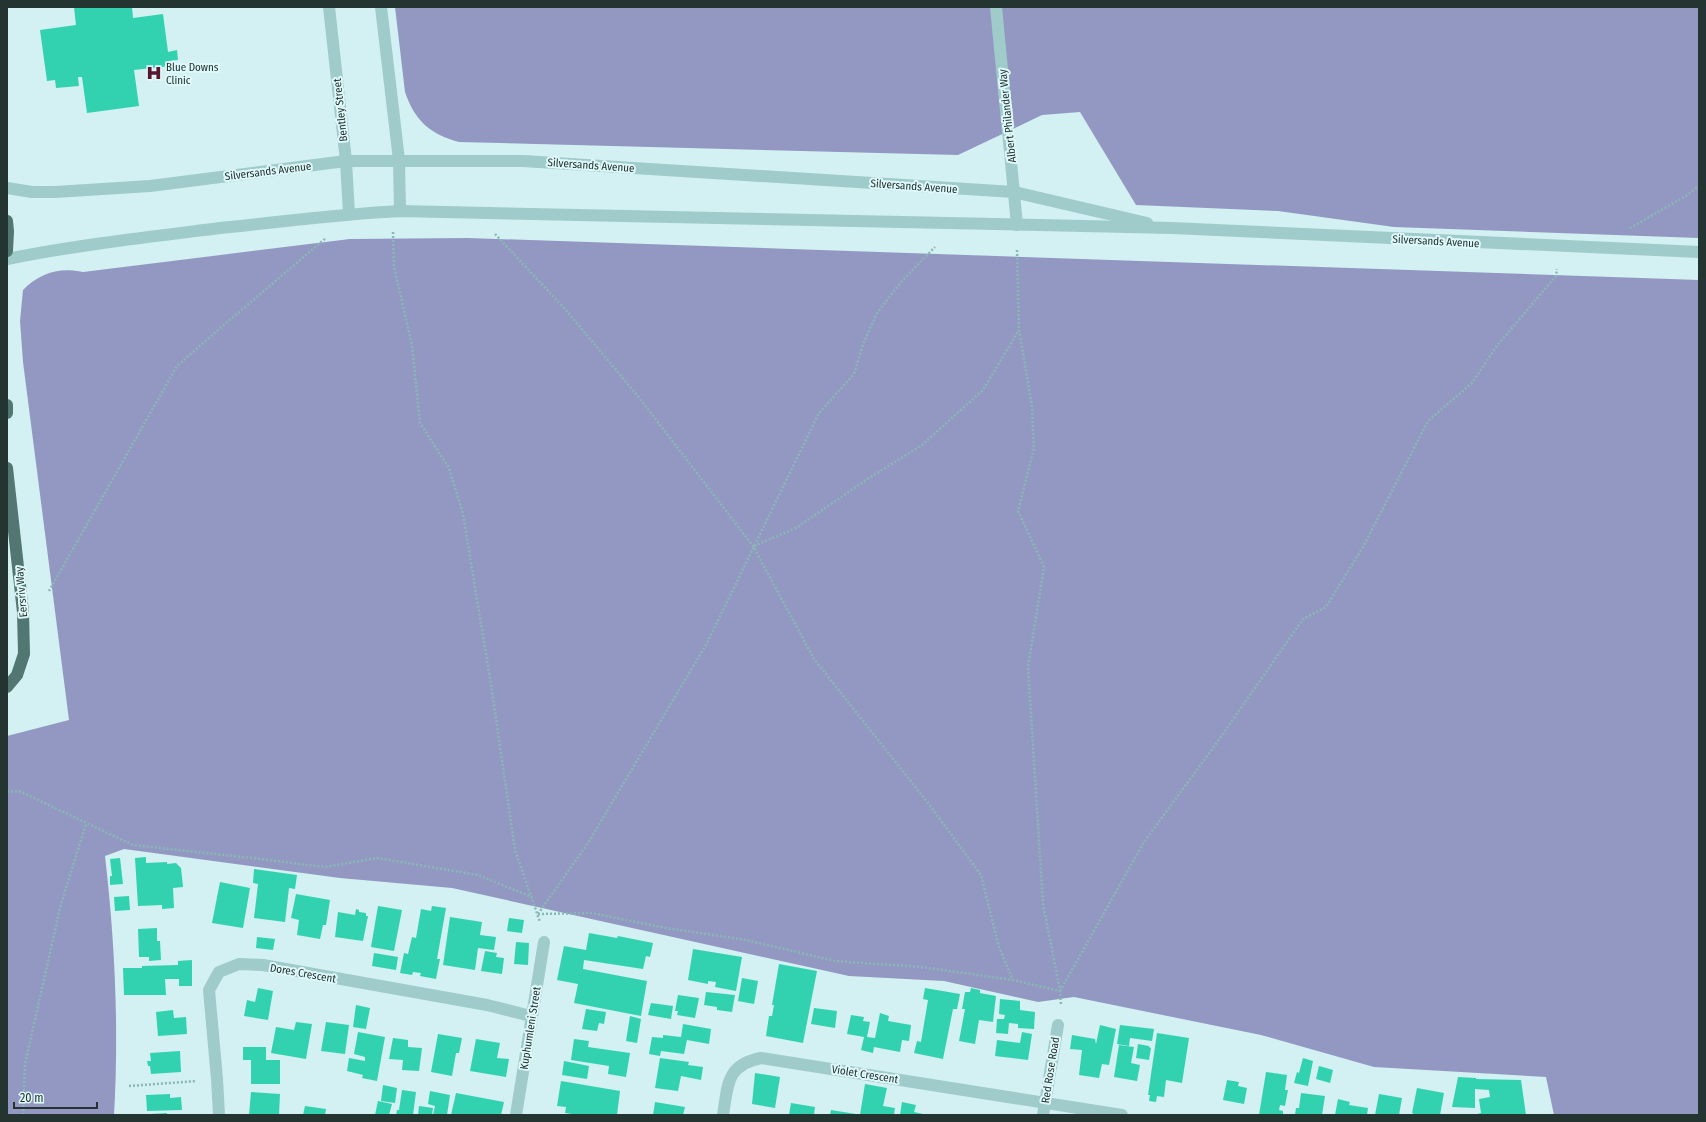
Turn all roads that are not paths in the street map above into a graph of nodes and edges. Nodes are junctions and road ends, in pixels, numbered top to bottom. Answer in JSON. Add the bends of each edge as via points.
{"nodes":[{"id":1,"x":329,"y":7,"type":"edge"},
{"id":2,"x":381,"y":7,"type":"edge"},
{"id":3,"x":996,"y":7,"type":"edge"},
{"id":4,"x":399,"y":160,"type":"junction"},
{"id":5,"x":346,"y":161,"type":"junction"},
{"id":6,"x":7,"y":188,"type":"edge"},
{"id":7,"x":1014,"y":192,"type":"junction"},
{"id":8,"x":400,"y":211,"type":"junction"},
{"id":9,"x":349,"y":214,"type":"junction"},
{"id":10,"x":7,"y":221,"type":"edge"},
{"id":11,"x":1017,"y":225,"type":"junction"},
{"id":12,"x":1172,"y":228,"type":"junction"},
{"id":13,"x":7,"y":251,"type":"edge"},
{"id":14,"x":1699,"y":252,"type":"edge"},
{"id":15,"x":7,"y":259,"type":"edge"},
{"id":16,"x":7,"y":405,"type":"edge"},
{"id":17,"x":7,"y":413,"type":"edge"},
{"id":18,"x":7,"y":468,"type":"edge"},
{"id":19,"x":7,"y":688,"type":"edge"},
{"id":20,"x":544,"y":942,"type":"road end"},
{"id":21,"x":531,"y":1016,"type":"junction"},
{"id":22,"x":1058,"y":1025,"type":"road end"},
{"id":23,"x":1045,"y":1102,"type":"junction"},
{"id":24,"x":218,"y":1115,"type":"edge"},
{"id":25,"x":516,"y":1115,"type":"edge"},
{"id":26,"x":723,"y":1115,"type":"edge"},
{"id":27,"x":1043,"y":1115,"type":"edge"},
{"id":28,"x":1122,"y":1115,"type":"edge"}],
"edges":[{"from":1,"to":5,"type":"street","name":"Bentley Street"},
{"from":2,"to":4,"type":"street"},
{"from":3,"to":7,"type":"street","name":"Albert Philander Way"},
{"from":4,"to":5,"type":"street","name":"Silversands Avenue"},
{"from":4,"to":7,"type":"street","name":"Silversands Avenue","via":[[523,161]]},
{"from":4,"to":8,"type":"street"},
{"from":5,"to":6,"type":"street","name":"Silversands Avenue","via":[[150,186],[55,192]]},
{"from":5,"to":9,"type":"street","name":"Bentley Street"},
{"from":7,"to":11,"type":"street","name":"Albert Philander Way"},
{"from":7,"to":12,"type":"street","name":"Silversands Avenue"},
{"from":8,"to":9,"type":"street","name":"Silversands Avenue"},
{"from":8,"to":11,"type":"street","name":"Silversands Avenue"},
{"from":9,"to":15,"type":"street","name":"Silversands Avenue","via":[[147,237]]},
{"from":10,"to":13,"type":"main road"},
{"from":11,"to":12,"type":"street","name":"Silversands Avenue"},
{"from":12,"to":14,"type":"street","name":"Silversands Avenue"},
{"from":16,"to":17,"type":"main road"},
{"from":18,"to":19,"type":"main road","name":"Eersriv Way","via":[[23,612],[24,654],[17,675]]},
{"from":20,"to":21,"type":"street","name":"Kuphumleni Street"},
{"from":21,"to":24,"type":"street","name":"Dores Crescent","via":[[487,1005],[263,965],[239,964],[219,972],[209,990]]},
{"from":21,"to":25,"type":"street","name":"Kuphumleni Street"},
{"from":22,"to":23,"type":"street","name":"Red Rose Road"},
{"from":23,"to":26,"type":"street","name":"Violet Crescent","via":[[761,1058],[747,1060],[736,1069],[728,1083]]},
{"from":23,"to":27,"type":"street","name":"Red Rose Road"},
{"from":23,"to":28,"type":"street","name":"Violet Crescent"}]}
